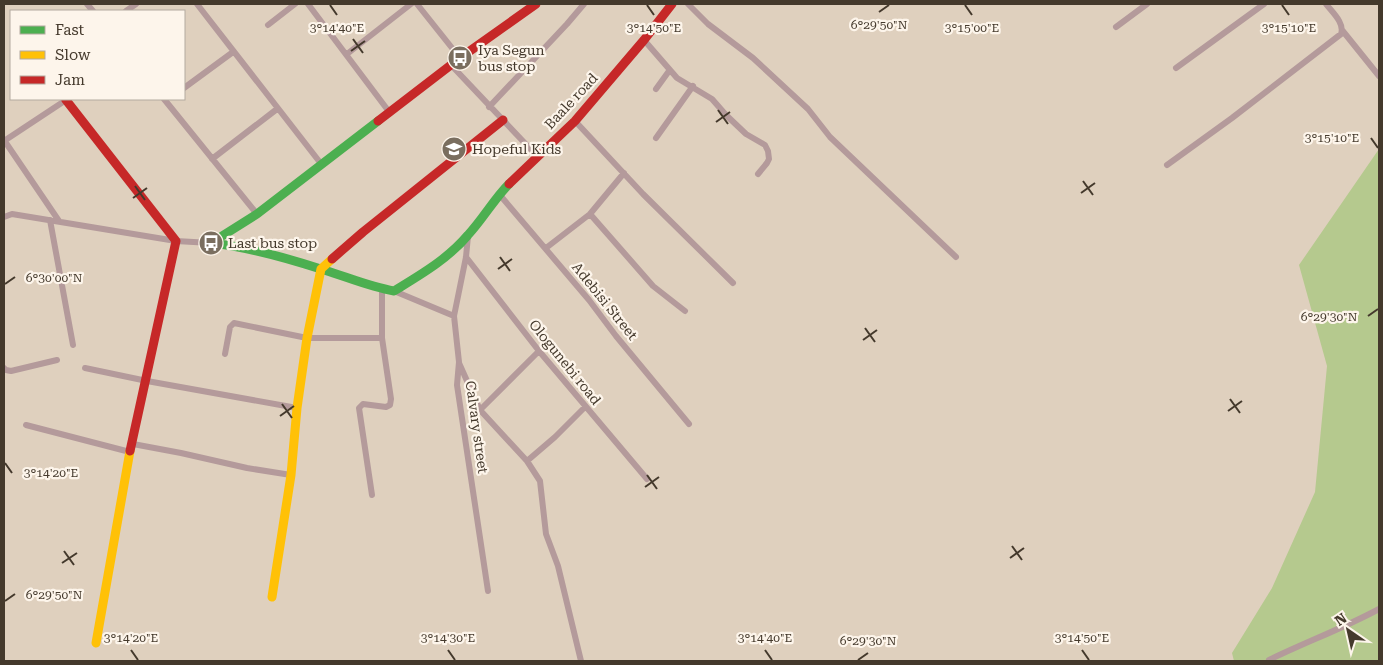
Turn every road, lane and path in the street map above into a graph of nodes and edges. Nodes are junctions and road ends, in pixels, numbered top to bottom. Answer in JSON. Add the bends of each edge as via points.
{"nodes":[{"id":1,"x":197,"y":4,"type":"edge"},
{"id":2,"x":295,"y":4,"type":"edge"},
{"id":3,"x":308,"y":4,"type":"edge"},
{"id":4,"x":411,"y":4,"type":"edge"},
{"id":5,"x":417,"y":4,"type":"edge"},
{"id":6,"x":536,"y":4,"type":"edge"},
{"id":7,"x":584,"y":4,"type":"edge"},
{"id":8,"x":672,"y":4,"type":"edge"},
{"id":9,"x":688,"y":4,"type":"edge"},
{"id":10,"x":1147,"y":4,"type":"edge"},
{"id":11,"x":1250,"y":4,"type":"edge"},
{"id":12,"x":1264,"y":4,"type":"edge"},
{"id":13,"x":1326,"y":4,"type":"edge"},
{"id":14,"x":525,"y":7,"type":"edge"},
{"id":15,"x":1256,"y":11,"type":"junction"},
{"id":16,"x":268,"y":25,"type":"dead end"},
{"id":17,"x":1116,"y":27,"type":"dead end"},
{"id":18,"x":1342,"y":30,"type":"junction"},
{"id":19,"x":644,"y":40,"type":"junction"},
{"id":20,"x":233,"y":52,"type":"junction"},
{"id":21,"x":346,"y":54,"type":"junction"},
{"id":22,"x":460,"y":58,"type":"junction"},
{"id":23,"x":452,"y":66,"type":"junction"},
{"id":24,"x":1176,"y":68,"type":"dead end"},
{"id":25,"x":669,"y":71,"type":"junction"},
{"id":26,"x":1379,"y":76,"type":"edge"},
{"id":27,"x":693,"y":86,"type":"junction"},
{"id":28,"x":185,"y":87,"type":"edge"},
{"id":29,"x":656,"y":89,"type":"dead end"},
{"id":30,"x":66,"y":100,"type":"edge"},
{"id":31,"x":68,"y":100,"type":"edge"},
{"id":32,"x":166,"y":100,"type":"edge"},
{"id":33,"x":489,"y":107,"type":"junction"},
{"id":34,"x":277,"y":109,"type":"junction"},
{"id":35,"x":390,"y":113,"type":"junction"},
{"id":36,"x":503,"y":120,"type":"junction"},
{"id":37,"x":575,"y":121,"type":"junction"},
{"id":38,"x":656,"y":138,"type":"dead end"},
{"id":39,"x":4,"y":141,"type":"edge"},
{"id":40,"x":537,"y":156,"type":"junction"},
{"id":41,"x":212,"y":159,"type":"junction"},
{"id":42,"x":322,"y":165,"type":"junction"},
{"id":43,"x":1167,"y":165,"type":"dead end"},
{"id":44,"x":624,"y":173,"type":"junction"},
{"id":45,"x":758,"y":174,"type":"dead end"},
{"id":46,"x":500,"y":194,"type":"junction"},
{"id":47,"x":257,"y":214,"type":"junction"},
{"id":48,"x":590,"y":214,"type":"junction"},
{"id":49,"x":4,"y":217,"type":"edge"},
{"id":50,"x":50,"y":220,"type":"junction"},
{"id":51,"x":59,"y":221,"type":"junction"},
{"id":52,"x":468,"y":236,"type":"junction"},
{"id":53,"x":176,"y":241,"type":"junction"},
{"id":54,"x":211,"y":243,"type":"junction"},
{"id":55,"x":546,"y":248,"type":"junction"},
{"id":56,"x":466,"y":257,"type":"junction"},
{"id":57,"x":956,"y":257,"type":"dead end"},
{"id":58,"x":321,"y":269,"type":"junction"},
{"id":59,"x":733,"y":283,"type":"dead end"},
{"id":60,"x":382,"y":289,"type":"junction"},
{"id":61,"x":394,"y":291,"type":"junction"},
{"id":62,"x":684,"y":311,"type":"dead end"},
{"id":63,"x":454,"y":316,"type":"junction"},
{"id":64,"x":307,"y":338,"type":"junction"},
{"id":65,"x":382,"y":338,"type":"junction"},
{"id":66,"x":73,"y":345,"type":"dead end"},
{"id":67,"x":539,"y":351,"type":"junction"},
{"id":68,"x":225,"y":354,"type":"dead end"},
{"id":69,"x":57,"y":360,"type":"dead end"},
{"id":70,"x":459,"y":362,"type":"junction"},
{"id":71,"x":4,"y":368,"type":"edge"},
{"id":72,"x":85,"y":368,"type":"dead end"},
{"id":73,"x":147,"y":381,"type":"junction"},
{"id":74,"x":585,"y":406,"type":"junction"},
{"id":75,"x":296,"y":408,"type":"junction"},
{"id":76,"x":480,"y":410,"type":"junction"},
{"id":77,"x":690,"y":424,"type":"dead end"},
{"id":78,"x":26,"y":425,"type":"dead end"},
{"id":79,"x":132,"y":448,"type":"junction"},
{"id":80,"x":527,"y":461,"type":"junction"},
{"id":81,"x":292,"y":475,"type":"junction"},
{"id":82,"x":647,"y":479,"type":"dead end"},
{"id":83,"x":372,"y":496,"type":"dead end"},
{"id":84,"x":488,"y":591,"type":"dead end"},
{"id":85,"x":272,"y":597,"type":"dead end"},
{"id":86,"x":1379,"y":609,"type":"edge"},
{"id":87,"x":96,"y":643,"type":"dead end"},
{"id":88,"x":1270,"y":660,"type":"edge"},
{"id":89,"x":581,"y":661,"type":"edge"}],
"edges":[{"from":1,"to":20,"type":"street"},
{"from":2,"to":16,"type":"street"},
{"from":3,"to":21,"type":"street"},
{"from":4,"to":21,"type":"street"},
{"from":5,"to":22,"type":"street"},
{"from":6,"to":14,"type":"street"},
{"from":7,"to":33,"type":"street"},
{"from":8,"to":19,"type":"street","name":"Baale road"},
{"from":9,"to":57,"type":"street","via":[[808,109],[830,136]]},
{"from":10,"to":17,"type":"street"},
{"from":11,"to":15,"type":"street"},
{"from":12,"to":15,"type":"street"},
{"from":13,"to":18,"type":"street"},
{"from":14,"to":22,"type":"street"},
{"from":15,"to":24,"type":"street"},
{"from":18,"to":26,"type":"street"},
{"from":18,"to":43,"type":"street"},
{"from":19,"to":25,"type":"street"},
{"from":19,"to":37,"type":"street","name":"Baale road"},
{"from":20,"to":28,"type":"street"},
{"from":20,"to":34,"type":"street"},
{"from":21,"to":35,"type":"street"},
{"from":22,"to":23,"type":"street"},
{"from":23,"to":33,"type":"street"},
{"from":23,"to":35,"type":"street"},
{"from":25,"to":27,"type":"street"},
{"from":25,"to":29,"type":"street"},
{"from":27,"to":38,"type":"street"},
{"from":27,"to":45,"type":"street","via":[[712,99],[746,134],[765,146],[769,159]]},
{"from":30,"to":39,"type":"street"},
{"from":31,"to":53,"type":"street"},
{"from":32,"to":41,"type":"street"},
{"from":33,"to":36,"type":"street"},
{"from":34,"to":41,"type":"street"},
{"from":34,"to":42,"type":"street"},
{"from":35,"to":42,"type":"street"},
{"from":36,"to":40,"type":"street"},
{"from":36,"to":58,"type":"street"},
{"from":37,"to":40,"type":"street","name":"Baale road"},
{"from":37,"to":44,"type":"street"},
{"from":39,"to":51,"type":"street"},
{"from":40,"to":46,"type":"street","name":"Baale road"},
{"from":41,"to":47,"type":"street"},
{"from":42,"to":47,"type":"street"},
{"from":44,"to":48,"type":"street"},
{"from":44,"to":59,"type":"street"},
{"from":46,"to":52,"type":"street","name":"Baale road"},
{"from":46,"to":55,"type":"street","name":"Adebisi Street"},
{"from":47,"to":54,"type":"street"},
{"from":48,"to":55,"type":"street"},
{"from":48,"to":62,"type":"street","via":[[653,286]]},
{"from":49,"to":50,"type":"street","via":[[12,214]]},
{"from":50,"to":51,"type":"street"},
{"from":50,"to":66,"type":"street"},
{"from":51,"to":53,"type":"street"},
{"from":52,"to":56,"type":"street","name":"Calvary street"},
{"from":52,"to":61,"type":"street","name":"Baale road","via":[[433,267]]},
{"from":53,"to":54,"type":"street"},
{"from":53,"to":73,"type":"street"},
{"from":54,"to":58,"type":"street","via":[[238,246]]},
{"from":55,"to":77,"type":"street","name":"Adebisi Street"},
{"from":56,"to":63,"type":"street","name":"Calvary street"},
{"from":56,"to":67,"type":"street","name":"Ologunebi road"},
{"from":58,"to":60,"type":"street"},
{"from":58,"to":64,"type":"street"},
{"from":60,"to":61,"type":"street"},
{"from":60,"to":65,"type":"street"},
{"from":61,"to":63,"type":"street"},
{"from":63,"to":70,"type":"street","name":"Calvary street"},
{"from":64,"to":65,"type":"street"},
{"from":64,"to":68,"type":"street","via":[[234,323],[230,327]]},
{"from":64,"to":75,"type":"street"},
{"from":65,"to":83,"type":"street","via":[[392,399],[386,407],[363,404],[360,408]]},
{"from":67,"to":74,"type":"street","name":"Ologunebi road"},
{"from":67,"to":76,"type":"street"},
{"from":69,"to":71,"type":"street","via":[[11,371]]},
{"from":70,"to":76,"type":"street"},
{"from":70,"to":84,"type":"street","name":"Calvary street","via":[[457,385]]},
{"from":72,"to":73,"type":"street"},
{"from":73,"to":75,"type":"street"},
{"from":73,"to":79,"type":"street"},
{"from":74,"to":80,"type":"street"},
{"from":74,"to":82,"type":"street","name":"Ologunebi road"},
{"from":75,"to":81,"type":"street"},
{"from":76,"to":80,"type":"street"},
{"from":78,"to":79,"type":"street"},
{"from":79,"to":81,"type":"street","via":[[181,453]]},
{"from":79,"to":87,"type":"street"},
{"from":80,"to":89,"type":"street","via":[[540,480],[546,534],[558,566]]},
{"from":81,"to":85,"type":"street"},
{"from":86,"to":88,"type":"street"}]}
